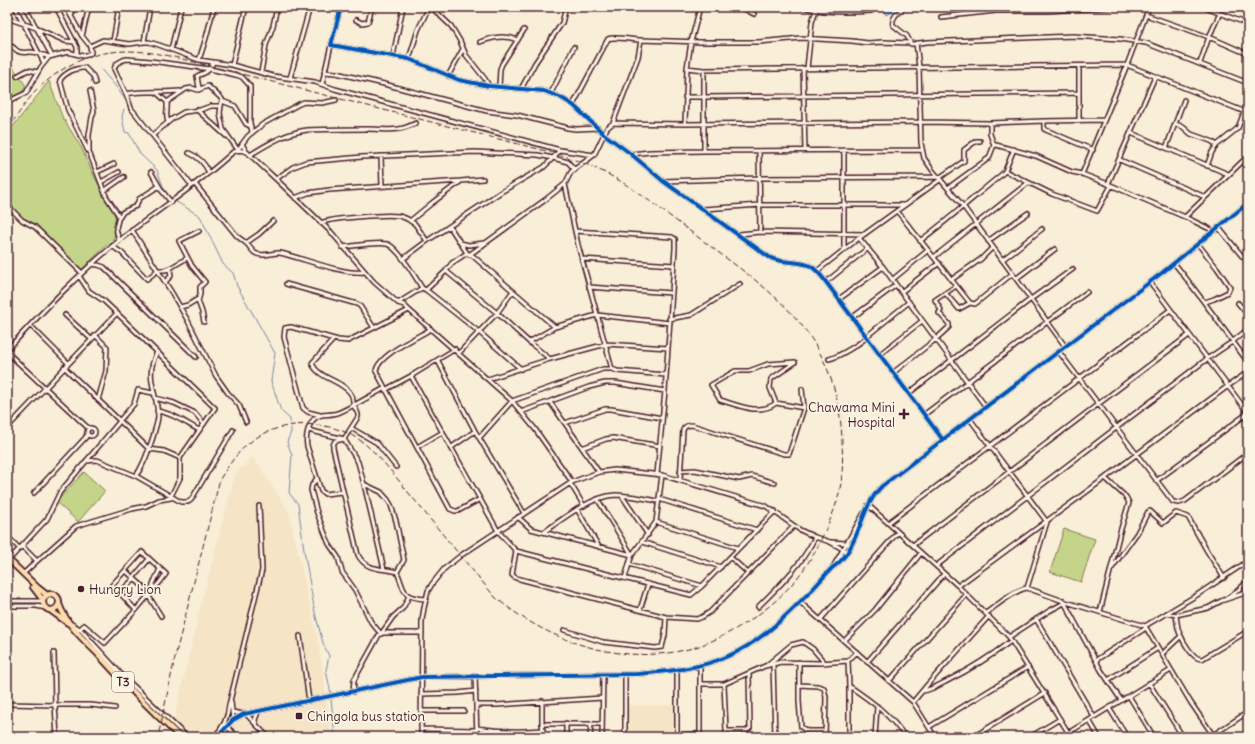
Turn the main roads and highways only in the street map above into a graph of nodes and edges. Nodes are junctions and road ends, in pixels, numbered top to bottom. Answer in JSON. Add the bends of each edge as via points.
{"nodes":[{"id":1,"x":7,"y":560,"type":"edge"},
{"id":2,"x":47,"y":595,"type":"junction"},
{"id":3,"x":43,"y":601,"type":"junction"},
{"id":4,"x":59,"y":604,"type":"junction"},
{"id":5,"x":48,"y":609,"type":"junction"},
{"id":6,"x":69,"y":623,"type":"junction"},
{"id":7,"x":180,"y":737,"type":"edge"}],
"edges":[{"from":1,"to":2,"type":"highway","number":"T3"},
{"from":1,"to":3,"type":"highway","via":[[38,592]]},
{"from":2,"to":3,"type":"highway"},
{"from":2,"to":4,"type":"highway","number":"T3","via":[[55,595]]},
{"from":3,"to":5,"type":"highway"},
{"from":4,"to":5,"type":"highway","via":[[56,609]]},
{"from":4,"to":6,"type":"highway","number":"T3"},
{"from":5,"to":6,"type":"highway","number":"T3"},
{"from":6,"to":7,"type":"highway","number":"T3"}]}
